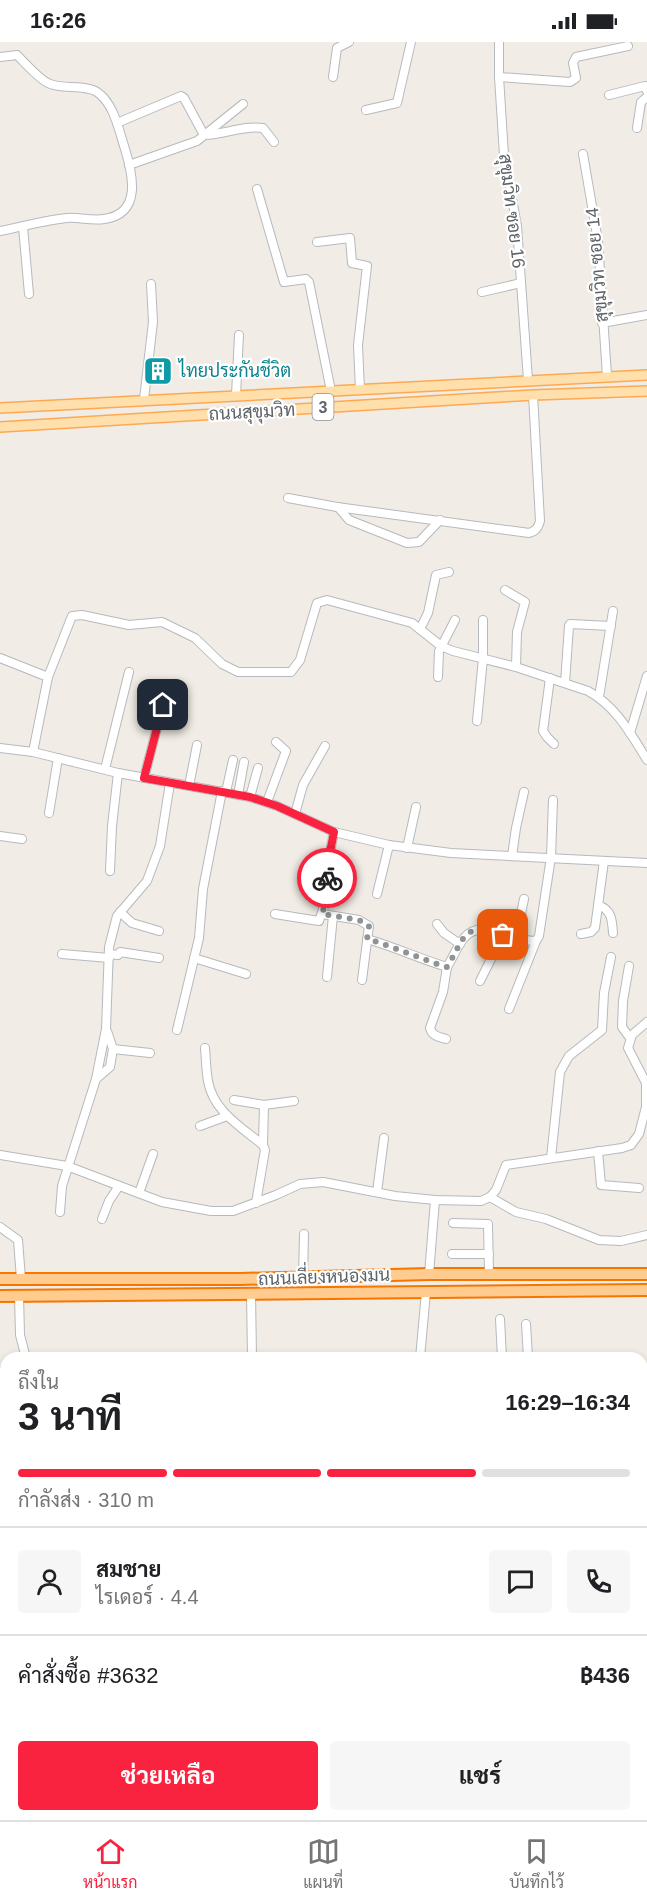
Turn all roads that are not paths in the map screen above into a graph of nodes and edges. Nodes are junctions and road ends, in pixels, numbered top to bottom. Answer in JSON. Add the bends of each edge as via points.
{"nodes":[{"id":1,"x":348,"y":42,"type":"edge"},
{"id":2,"x":411,"y":42,"type":"edge"},
{"id":3,"x":499,"y":42,"type":"edge"},
{"id":4,"x":627,"y":44,"type":"edge"},
{"id":5,"x":638,"y":44,"type":"edge"},
{"id":6,"x":0,"y":57,"type":"edge"},
{"id":7,"x":333,"y":77,"type":"dead end"},
{"id":8,"x":499,"y":77,"type":"junction"},
{"id":9,"x":647,"y":91,"type":"edge"},
{"id":10,"x":609,"y":95,"type":"dead end"},
{"id":11,"x":647,"y":97,"type":"edge"},
{"id":12,"x":243,"y":104,"type":"dead end"},
{"id":13,"x":366,"y":110,"type":"dead end"},
{"id":14,"x":117,"y":123,"type":"junction"},
{"id":15,"x":637,"y":128,"type":"dead end"},
{"id":16,"x":204,"y":135,"type":"junction"},
{"id":17,"x":274,"y":142,"type":"dead end"},
{"id":18,"x":583,"y":154,"type":"dead end"},
{"id":19,"x":129,"y":165,"type":"junction"},
{"id":20,"x":257,"y":189,"type":"dead end"},
{"id":21,"x":23,"y":227,"type":"junction"},
{"id":22,"x":0,"y":231,"type":"edge"},
{"id":23,"x":317,"y":242,"type":"dead end"},
{"id":24,"x":521,"y":283,"type":"junction"},
{"id":25,"x":152,"y":284,"type":"dead end"},
{"id":26,"x":482,"y":292,"type":"dead end"},
{"id":27,"x":29,"y":294,"type":"dead end"},
{"id":28,"x":647,"y":315,"type":"edge"},
{"id":29,"x":602,"y":323,"type":"junction"},
{"id":30,"x":239,"y":335,"type":"dead end"},
{"id":31,"x":647,"y":375,"type":"edge"},
{"id":32,"x":607,"y":376,"type":"junction"},
{"id":33,"x":528,"y":380,"type":"junction"},
{"id":34,"x":360,"y":390,"type":"junction"},
{"id":35,"x":331,"y":391,"type":"junction"},
{"id":36,"x":647,"y":392,"type":"edge"},
{"id":37,"x":236,"y":395,"type":"junction"},
{"id":38,"x":533,"y":395,"type":"junction"},
{"id":39,"x":144,"y":399,"type":"junction"},
{"id":40,"x":0,"y":408,"type":"edge"},
{"id":41,"x":0,"y":427,"type":"edge"},
{"id":42,"x":288,"y":498,"type":"dead end"},
{"id":43,"x":338,"y":507,"type":"junction"},
{"id":44,"x":440,"y":520,"type":"junction"},
{"id":45,"x":449,"y":572,"type":"dead end"},
{"id":46,"x":506,"y":590,"type":"dead end"},
{"id":47,"x":613,"y":611,"type":"dead end"},
{"id":48,"x":455,"y":620,"type":"dead end"},
{"id":49,"x":483,"y":620,"type":"dead end"},
{"id":50,"x":611,"y":626,"type":"junction"},
{"id":51,"x":420,"y":629,"type":"junction"},
{"id":52,"x":441,"y":646,"type":"junction"},
{"id":53,"x":0,"y":658,"type":"edge"},
{"id":54,"x":483,"y":658,"type":"junction"},
{"id":55,"x":516,"y":667,"type":"junction"},
{"id":56,"x":129,"y":672,"type":"dead end"},
{"id":57,"x":647,"y":676,"type":"edge"},
{"id":58,"x":48,"y":677,"type":"junction"},
{"id":59,"x":438,"y":677,"type":"dead end"},
{"id":60,"x":550,"y":678,"type":"junction"},
{"id":61,"x":565,"y":683,"type":"junction"},
{"id":62,"x":168,"y":685,"type":"dead end"},
{"id":63,"x":599,"y":697,"type":"junction"},
{"id":64,"x":477,"y":721,"type":"dead end"},
{"id":65,"x":630,"y":733,"type":"junction"},
{"id":66,"x":276,"y":742,"type":"dead end"},
{"id":67,"x":197,"y":744,"type":"dead end"},
{"id":68,"x":554,"y":744,"type":"dead end"},
{"id":69,"x":325,"y":746,"type":"dead end"},
{"id":70,"x":0,"y":748,"type":"edge"},
{"id":71,"x":33,"y":752,"type":"junction"},
{"id":72,"x":58,"y":758,"type":"junction"},
{"id":73,"x":233,"y":760,"type":"dead end"},
{"id":74,"x":647,"y":760,"type":"edge"},
{"id":75,"x":244,"y":762,"type":"dead end"},
{"id":76,"x":258,"y":768,"type":"dead end"},
{"id":77,"x":105,"y":770,"type":"junction"},
{"id":78,"x":118,"y":773,"type":"junction"},
{"id":79,"x":144,"y":778,"type":"junction"},
{"id":80,"x":170,"y":783,"type":"junction"},
{"id":81,"x":189,"y":786,"type":"junction"},
{"id":82,"x":224,"y":792,"type":"junction"},
{"id":83,"x":524,"y":792,"type":"dead end"},
{"id":84,"x":238,"y":795,"type":"junction"},
{"id":85,"x":250,"y":797,"type":"junction"},
{"id":86,"x":553,"y":800,"type":"dead end"},
{"id":87,"x":267,"y":802,"type":"junction"},
{"id":88,"x":416,"y":807,"type":"dead end"},
{"id":89,"x":49,"y":813,"type":"dead end"},
{"id":90,"x":295,"y":814,"type":"junction"},
{"id":91,"x":334,"y":832,"type":"junction"},
{"id":92,"x":0,"y":836,"type":"edge"},
{"id":93,"x":22,"y":839,"type":"dead end"},
{"id":94,"x":389,"y":845,"type":"junction"},
{"id":95,"x":407,"y":848,"type":"junction"},
{"id":96,"x":512,"y":856,"type":"junction"},
{"id":97,"x":551,"y":857,"type":"junction"},
{"id":98,"x":604,"y":861,"type":"junction"},
{"id":99,"x":647,"y":863,"type":"edge"},
{"id":100,"x":110,"y":872,"type":"dead end"},
{"id":101,"x":377,"y":894,"type":"dead end"},
{"id":102,"x":524,"y":899,"type":"dead end"},
{"id":103,"x":598,"y":904,"type":"junction"},
{"id":104,"x":120,"y":912,"type":"junction"},
{"id":105,"x":275,"y":914,"type":"dead end"},
{"id":106,"x":322,"y":914,"type":"junction"},
{"id":107,"x":333,"y":916,"type":"junction"},
{"id":108,"x":437,"y":924,"type":"dead end"},
{"id":109,"x":159,"y":931,"type":"dead end"},
{"id":110,"x":613,"y":933,"type":"dead end"},
{"id":111,"x":581,"y":934,"type":"dead end"},
{"id":112,"x":503,"y":935,"type":"junction"},
{"id":113,"x":516,"y":938,"type":"junction"},
{"id":114,"x":367,"y":939,"type":"junction"},
{"id":115,"x":536,"y":940,"type":"junction"},
{"id":116,"x":460,"y":945,"type":"junction"},
{"id":117,"x":62,"y":954,"type":"dead end"},
{"id":118,"x":109,"y":956,"type":"junction"},
{"id":119,"x":611,"y":957,"type":"dead end"},
{"id":120,"x":159,"y":958,"type":"dead end"},
{"id":121,"x":194,"y":958,"type":"junction"},
{"id":122,"x":629,"y":966,"type":"dead end"},
{"id":123,"x":447,"y":967,"type":"junction"},
{"id":124,"x":246,"y":974,"type":"dead end"},
{"id":125,"x":327,"y":977,"type":"dead end"},
{"id":126,"x":362,"y":980,"type":"dead end"},
{"id":127,"x":480,"y":981,"type":"dead end"},
{"id":128,"x":509,"y":1009,"type":"dead end"},
{"id":129,"x":647,"y":1022,"type":"edge"},
{"id":130,"x":106,"y":1029,"type":"junction"},
{"id":131,"x":177,"y":1030,"type":"dead end"},
{"id":132,"x":630,"y":1038,"type":"junction"},
{"id":133,"x":446,"y":1039,"type":"dead end"},
{"id":134,"x":205,"y":1048,"type":"dead end"},
{"id":135,"x":112,"y":1049,"type":"junction"},
{"id":136,"x":150,"y":1053,"type":"dead end"},
{"id":137,"x":96,"y":1079,"type":"junction"},
{"id":138,"x":234,"y":1100,"type":"dead end"},
{"id":139,"x":294,"y":1101,"type":"dead end"},
{"id":140,"x":264,"y":1105,"type":"junction"},
{"id":141,"x":227,"y":1116,"type":"junction"},
{"id":142,"x":200,"y":1126,"type":"dead end"},
{"id":143,"x":643,"y":1134,"type":"edge"},
{"id":144,"x":384,"y":1138,"type":"dead end"},
{"id":145,"x":262,"y":1145,"type":"junction"},
{"id":146,"x":598,"y":1151,"type":"junction"},
{"id":147,"x":153,"y":1154,"type":"dead end"},
{"id":148,"x":0,"y":1155,"type":"edge"},
{"id":149,"x":551,"y":1158,"type":"junction"},
{"id":150,"x":67,"y":1166,"type":"junction"},
{"id":151,"x":120,"y":1186,"type":"junction"},
{"id":152,"x":639,"y":1188,"type":"dead end"},
{"id":153,"x":377,"y":1192,"type":"junction"},
{"id":154,"x":139,"y":1193,"type":"junction"},
{"id":155,"x":490,"y":1197,"type":"junction"},
{"id":156,"x":435,"y":1200,"type":"junction"},
{"id":157,"x":256,"y":1203,"type":"junction"},
{"id":158,"x":60,"y":1212,"type":"dead end"},
{"id":159,"x":102,"y":1219,"type":"dead end"},
{"id":160,"x":453,"y":1224,"type":"dead end"},
{"id":161,"x":0,"y":1227,"type":"edge"},
{"id":162,"x":304,"y":1234,"type":"dead end"},
{"id":163,"x":647,"y":1235,"type":"edge"},
{"id":164,"x":452,"y":1254,"type":"dead end"},
{"id":165,"x":489,"y":1254,"type":"junction"},
{"id":166,"x":429,"y":1274,"type":"junction"},
{"id":167,"x":489,"y":1274,"type":"junction"},
{"id":168,"x":577,"y":1274,"type":"junction"},
{"id":169,"x":647,"y":1274,"type":"edge"},
{"id":170,"x":303,"y":1277,"type":"junction"},
{"id":171,"x":0,"y":1279,"type":"edge"},
{"id":172,"x":21,"y":1279,"type":"junction"},
{"id":173,"x":577,"y":1290,"type":"junction"},
{"id":174,"x":647,"y":1290,"type":"edge"},
{"id":175,"x":426,"y":1292,"type":"junction"},
{"id":176,"x":251,"y":1293,"type":"junction"},
{"id":177,"x":19,"y":1295,"type":"junction"},
{"id":178,"x":0,"y":1296,"type":"edge"},
{"id":179,"x":500,"y":1319,"type":"dead end"},
{"id":180,"x":526,"y":1323,"type":"dead end"},
{"id":181,"x":24,"y":1352,"type":"edge"},
{"id":182,"x":252,"y":1352,"type":"edge"},
{"id":183,"x":421,"y":1352,"type":"edge"},
{"id":184,"x":502,"y":1352,"type":"edge"},
{"id":185,"x":528,"y":1352,"type":"edge"}],
"edges":[{"from":1,"to":7,"type":"street","via":[[337,48]]},
{"from":2,"to":13,"type":"street","via":[[398,103]]},
{"from":3,"to":8,"type":"street","name":"สุขุมวิท ซอย 16"},
{"from":4,"to":5,"type":"street"},
{"from":4,"to":8,"type":"street","via":[[576,57],[576,78],[570,82]]},
{"from":6,"to":14,"type":"street","via":[[17,56],[48,84],[96,91]]},
{"from":8,"to":24,"type":"street","name":"สุขุมวิท ซอย 16","via":[[504,154],[517,226]]},
{"from":9,"to":10,"type":"street","via":[[645,86]]},
{"from":11,"to":15,"type":"street","via":[[641,102]]},
{"from":12,"to":16,"type":"street"},
{"from":14,"to":16,"type":"street","via":[[181,96]]},
{"from":14,"to":19,"type":"street"},
{"from":16,"to":17,"type":"street","via":[[256,127],[263,128]]},
{"from":16,"to":19,"type":"street"},
{"from":18,"to":29,"type":"street","name":"สุขุมวิท ซอย 14","via":[[598,241]]},
{"from":19,"to":21,"type":"street","via":[[130,204],[121,213],[103,219],[76,217]]},
{"from":20,"to":35,"type":"street","via":[[284,282],[309,282]]},
{"from":21,"to":22,"type":"street"},
{"from":21,"to":27,"type":"street"},
{"from":23,"to":34,"type":"street","via":[[350,238],[352,264],[367,266],[358,345]]},
{"from":24,"to":26,"type":"street"},
{"from":24,"to":33,"type":"street","name":"สุขุมวิท ซอย 16"},
{"from":25,"to":39,"type":"street","via":[[153,322]]},
{"from":28,"to":29,"type":"street"},
{"from":29,"to":32,"type":"street","name":"สุขุมวิท ซอย 14"},
{"from":30,"to":37,"type":"street"},
{"from":31,"to":32,"type":"main road","name":"ถนนสุขุมวิท","number":"3"},
{"from":32,"to":33,"type":"main road","name":"ถนนสุขุมวิท","number":"3"},
{"from":33,"to":34,"type":"main road","name":"ถนนสุขุมวิท","number":"3"},
{"from":34,"to":35,"type":"main road","name":"ถนนสุขุมวิท","number":"3"},
{"from":35,"to":37,"type":"main road","name":"ถนนสุขุมวิท","number":"3"},
{"from":36,"to":38,"type":"main road","name":"ถนนสุขุมวิท","number":"3"},
{"from":37,"to":39,"type":"main road","name":"ถนนสุขุมวิท","number":"3"},
{"from":38,"to":41,"type":"main road","name":"ถนนสุขุมวิท","number":"3"},
{"from":38,"to":44,"type":"street","via":[[538,528],[529,532]]},
{"from":39,"to":40,"type":"main road","name":"ถนนสุขุมวิท","number":"3"},
{"from":42,"to":43,"type":"street"},
{"from":43,"to":44,"type":"street"},
{"from":43,"to":44,"type":"street","via":[[349,520],[407,543],[419,542]]},
{"from":45,"to":51,"type":"street","via":[[436,575],[428,613]]},
{"from":46,"to":55,"type":"street","via":[[525,602]]},
{"from":47,"to":50,"type":"street"},
{"from":48,"to":52,"type":"street"},
{"from":49,"to":54,"type":"street"},
{"from":50,"to":61,"type":"street","via":[[570,624]]},
{"from":50,"to":63,"type":"street"},
{"from":51,"to":52,"type":"street"},
{"from":51,"to":58,"type":"street","via":[[412,623],[327,600],[317,603],[300,660],[291,672],[238,672],[222,664],[195,638],[162,622],[129,625],[72,616]]},
{"from":52,"to":54,"type":"street"},
{"from":52,"to":59,"type":"street"},
{"from":53,"to":58,"type":"street"},
{"from":54,"to":55,"type":"street"},
{"from":54,"to":64,"type":"street"},
{"from":55,"to":60,"type":"street"},
{"from":56,"to":77,"type":"street"},
{"from":57,"to":65,"type":"street"},
{"from":58,"to":71,"type":"street"},
{"from":60,"to":61,"type":"street"},
{"from":60,"to":68,"type":"street","via":[[543,731]]},
{"from":61,"to":63,"type":"street"},
{"from":62,"to":79,"type":"street"},
{"from":63,"to":65,"type":"street"},
{"from":65,"to":74,"type":"street"},
{"from":66,"to":87,"type":"street","via":[[286,751]]},
{"from":67,"to":81,"type":"street"},
{"from":69,"to":90,"type":"street","via":[[303,785]]},
{"from":70,"to":71,"type":"street"},
{"from":71,"to":72,"type":"street"},
{"from":72,"to":77,"type":"street"},
{"from":72,"to":89,"type":"street"},
{"from":73,"to":82,"type":"street"},
{"from":75,"to":84,"type":"street"},
{"from":76,"to":85,"type":"street"},
{"from":77,"to":78,"type":"street"},
{"from":78,"to":79,"type":"street"},
{"from":78,"to":100,"type":"street"},
{"from":79,"to":80,"type":"street"},
{"from":80,"to":81,"type":"street"},
{"from":80,"to":104,"type":"street","via":[[160,846],[147,881]]},
{"from":81,"to":82,"type":"street"},
{"from":82,"to":84,"type":"street"},
{"from":82,"to":121,"type":"street","via":[[202,890]]},
{"from":83,"to":96,"type":"street"},
{"from":84,"to":85,"type":"street"},
{"from":85,"to":87,"type":"street"},
{"from":86,"to":97,"type":"street"},
{"from":87,"to":90,"type":"street"},
{"from":88,"to":95,"type":"street"},
{"from":90,"to":91,"type":"street"},
{"from":91,"to":94,"type":"street"},
{"from":91,"to":106,"type":"street"},
{"from":92,"to":93,"type":"street"},
{"from":94,"to":95,"type":"street"},
{"from":94,"to":101,"type":"street"},
{"from":95,"to":96,"type":"street"},
{"from":96,"to":97,"type":"street"},
{"from":97,"to":98,"type":"street"},
{"from":97,"to":115,"type":"street"},
{"from":98,"to":99,"type":"street"},
{"from":98,"to":103,"type":"street"},
{"from":102,"to":113,"type":"street"},
{"from":103,"to":110,"type":"street","via":[[606,907],[612,917]]},
{"from":103,"to":111,"type":"street","via":[[595,928]]},
{"from":104,"to":109,"type":"street","via":[[132,923]]},
{"from":104,"to":118,"type":"street"},
{"from":105,"to":106,"type":"street","via":[[319,921]]},
{"from":106,"to":107,"type":"street"},
{"from":107,"to":114,"type":"street","via":[[359,920],[369,926]]},
{"from":107,"to":125,"type":"street"},
{"from":108,"to":116,"type":"street"},
{"from":112,"to":113,"type":"street"},
{"from":112,"to":116,"type":"street","via":[[482,928],[472,930]]},
{"from":112,"to":127,"type":"street"},
{"from":113,"to":115,"type":"street"},
{"from":114,"to":123,"type":"street"},
{"from":114,"to":126,"type":"street"},
{"from":115,"to":128,"type":"street"},
{"from":116,"to":123,"type":"street"},
{"from":117,"to":118,"type":"street"},
{"from":118,"to":120,"type":"street","via":[[120,952]]},
{"from":118,"to":130,"type":"street"},
{"from":119,"to":149,"type":"street","via":[[602,1030],[569,1056],[560,1072]]},
{"from":121,"to":124,"type":"street"},
{"from":121,"to":131,"type":"street"},
{"from":122,"to":132,"type":"street","via":[[622,1027]]},
{"from":123,"to":133,"type":"street","via":[[430,1028],[437,1037]]},
{"from":129,"to":132,"type":"street"},
{"from":130,"to":135,"type":"street"},
{"from":130,"to":137,"type":"street"},
{"from":132,"to":143,"type":"street","via":[[628,1048],[646,1083]]},
{"from":134,"to":141,"type":"street","via":[[210,1088]]},
{"from":135,"to":136,"type":"street"},
{"from":135,"to":137,"type":"street","via":[[110,1067]]},
{"from":137,"to":150,"type":"street"},
{"from":138,"to":140,"type":"street"},
{"from":139,"to":140,"type":"street"},
{"from":140,"to":145,"type":"street"},
{"from":141,"to":142,"type":"street"},
{"from":141,"to":145,"type":"street"},
{"from":143,"to":146,"type":"street","via":[[631,1145]]},
{"from":144,"to":153,"type":"street"},
{"from":145,"to":157,"type":"street","via":[[265,1150]]},
{"from":146,"to":149,"type":"street"},
{"from":146,"to":152,"type":"street","via":[[601,1185]]},
{"from":147,"to":154,"type":"street"},
{"from":148,"to":150,"type":"street"},
{"from":149,"to":155,"type":"street","via":[[506,1165]]},
{"from":150,"to":151,"type":"street"},
{"from":150,"to":158,"type":"street"},
{"from":151,"to":154,"type":"street"},
{"from":151,"to":159,"type":"street"},
{"from":153,"to":156,"type":"street"},
{"from":153,"to":157,"type":"street","via":[[324,1182],[300,1184]]},
{"from":154,"to":157,"type":"street","via":[[162,1202],[211,1211]]},
{"from":155,"to":156,"type":"street","via":[[481,1201]]},
{"from":155,"to":163,"type":"street","via":[[516,1212],[599,1240],[621,1241]]},
{"from":156,"to":166,"type":"street"},
{"from":160,"to":165,"type":"street","via":[[488,1224]]},
{"from":161,"to":172,"type":"street","via":[[18,1240]]},
{"from":162,"to":170,"type":"street"},
{"from":164,"to":165,"type":"street"},
{"from":165,"to":167,"type":"street"},
{"from":166,"to":167,"type":"highway","name":"ถนนเลี่ยงหนองมน"},
{"from":166,"to":170,"type":"highway","name":"ถนนเลี่ยงหนองมน"},
{"from":167,"to":168,"type":"highway","name":"ถนนเลี่ยงหนองมน"},
{"from":168,"to":169,"type":"highway","name":"ถนนเลี่ยงหนองมน"},
{"from":168,"to":173,"type":"highway"},
{"from":170,"to":172,"type":"highway","name":"ถนนเลี่ยงหนองมน"},
{"from":171,"to":172,"type":"highway","name":"ถนนเลี่ยงหนองมน"},
{"from":173,"to":174,"type":"highway","name":"ถนนเลี่ยงหนองมน"},
{"from":173,"to":175,"type":"highway","name":"ถนนเลี่ยงหนองมน"},
{"from":175,"to":176,"type":"highway","name":"ถนนเลี่ยงหนองมน"},
{"from":175,"to":183,"type":"street"},
{"from":176,"to":177,"type":"highway","name":"ถนนเลี่ยงหนองมน"},
{"from":176,"to":182,"type":"street"},
{"from":177,"to":178,"type":"highway","name":"ถนนเลี่ยงหนองมน"},
{"from":177,"to":181,"type":"street"},
{"from":179,"to":184,"type":"street"},
{"from":180,"to":185,"type":"street"}]}
